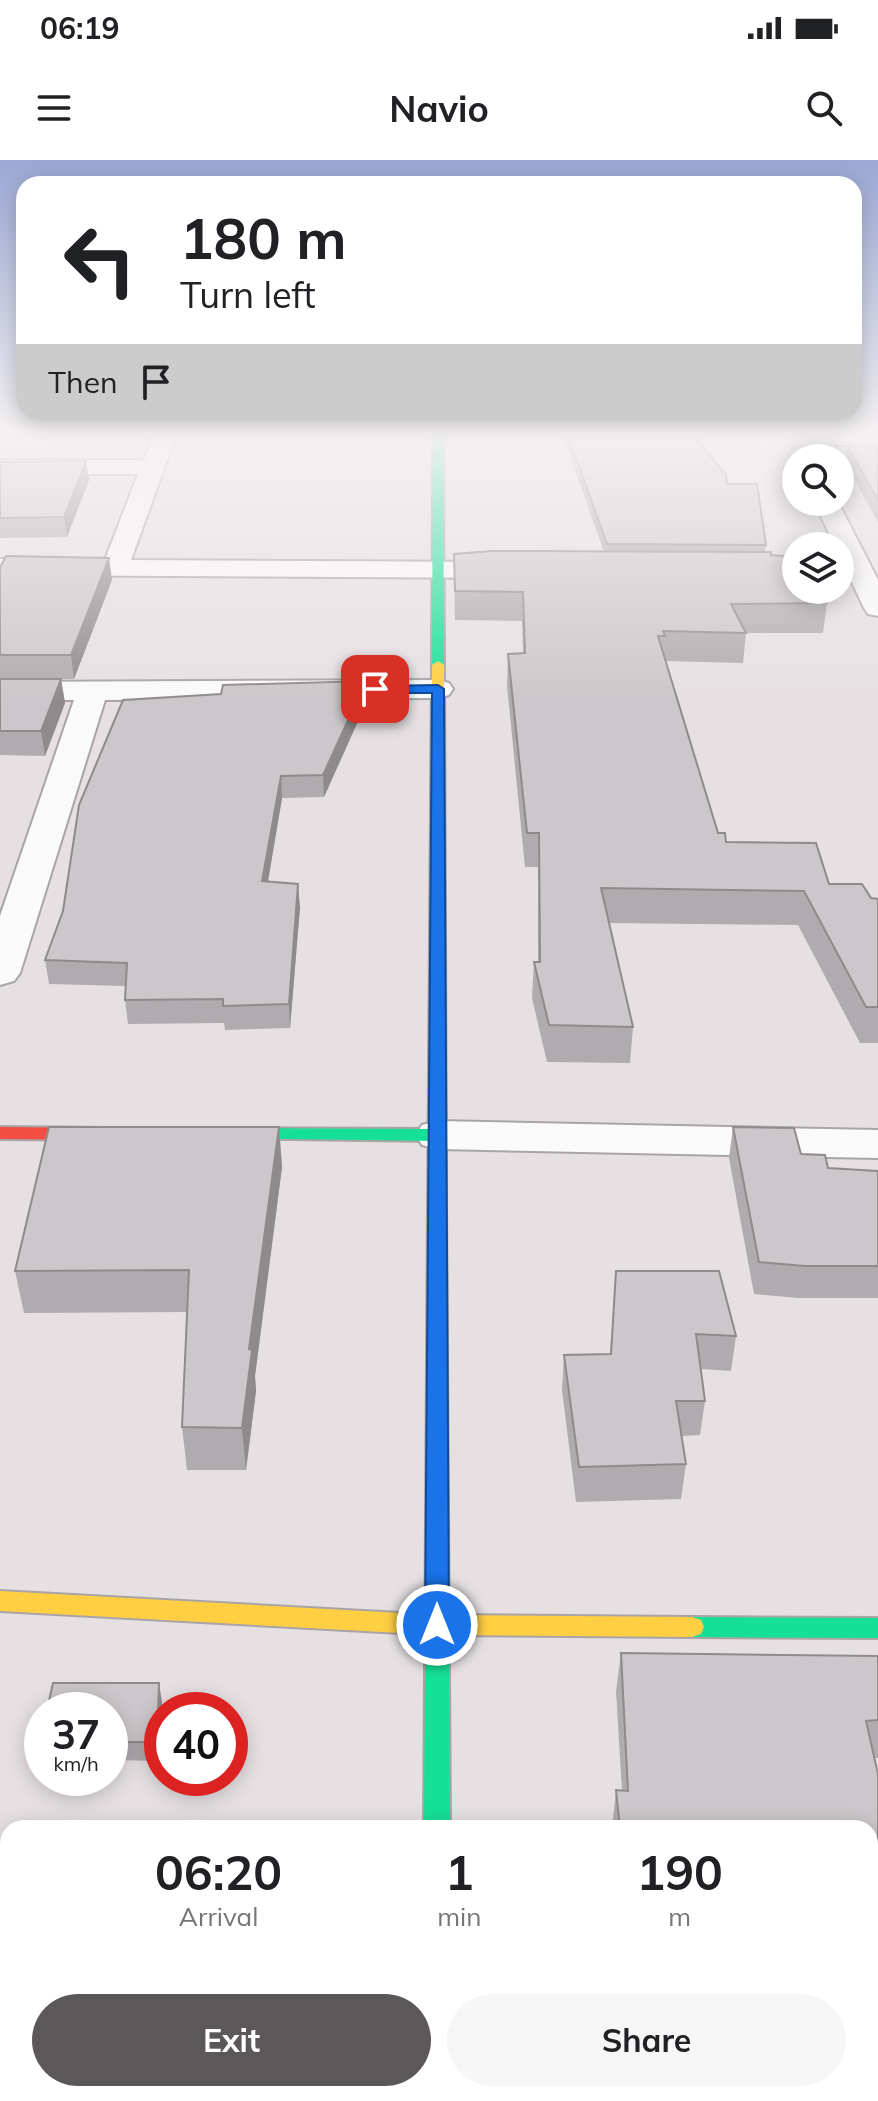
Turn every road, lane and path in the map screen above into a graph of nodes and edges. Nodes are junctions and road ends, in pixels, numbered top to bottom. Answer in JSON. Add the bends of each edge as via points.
{"nodes":[{"id":1,"x":134,"y":521,"type":"edge"},
{"id":2,"x":438,"y":521,"type":"edge"},
{"id":3,"x":835,"y":521,"type":"edge"},
{"id":4,"x":0,"y":567,"type":"edge"},
{"id":5,"x":115,"y":568,"type":"junction"},
{"id":6,"x":438,"y":570,"type":"junction"},
{"id":7,"x":547,"y":570,"type":"edge"},
{"id":8,"x":859,"y":570,"type":"edge"},
{"id":9,"x":878,"y":608,"type":"edge"},
{"id":10,"x":438,"y":689,"type":"junction"},
{"id":11,"x":93,"y":690,"type":"junction"},
{"id":12,"x":0,"y":691,"type":"edge"},
{"id":13,"x":0,"y":860,"type":"edge"},
{"id":14,"x":37,"y":860,"type":"junction"},
{"id":15,"x":0,"y":973,"type":"edge"},
{"id":16,"x":0,"y":1133,"type":"edge"},
{"id":17,"x":125,"y":1134,"type":"edge"},
{"id":18,"x":203,"y":1134,"type":"edge"},
{"id":19,"x":438,"y":1135,"type":"junction"},
{"id":20,"x":878,"y":1144,"type":"edge"},
{"id":21,"x":0,"y":1601,"type":"edge"},
{"id":22,"x":437,"y":1625,"type":"junction"},
{"id":23,"x":878,"y":1628,"type":"edge"},
{"id":24,"x":437,"y":1820,"type":"edge"}],
"edges":[{"from":1,"to":5,"type":"street"},
{"from":2,"to":6,"type":"street"},
{"from":3,"to":8,"type":"street"},
{"from":4,"to":5,"type":"street"},
{"from":5,"to":6,"type":"street"},
{"from":6,"to":7,"type":"street"},
{"from":6,"to":10,"type":"street"},
{"from":8,"to":9,"type":"street"},
{"from":10,"to":11,"type":"street"},
{"from":10,"to":19,"type":"street"},
{"from":11,"to":12,"type":"street"},
{"from":11,"to":14,"type":"street"},
{"from":13,"to":14,"type":"street"},
{"from":14,"to":15,"type":"street"},
{"from":16,"to":17,"type":"street"},
{"from":18,"to":19,"type":"street"},
{"from":19,"to":20,"type":"street"},
{"from":19,"to":22,"type":"street"},
{"from":21,"to":22,"type":"street"},
{"from":22,"to":23,"type":"street"},
{"from":22,"to":24,"type":"street"}]}
